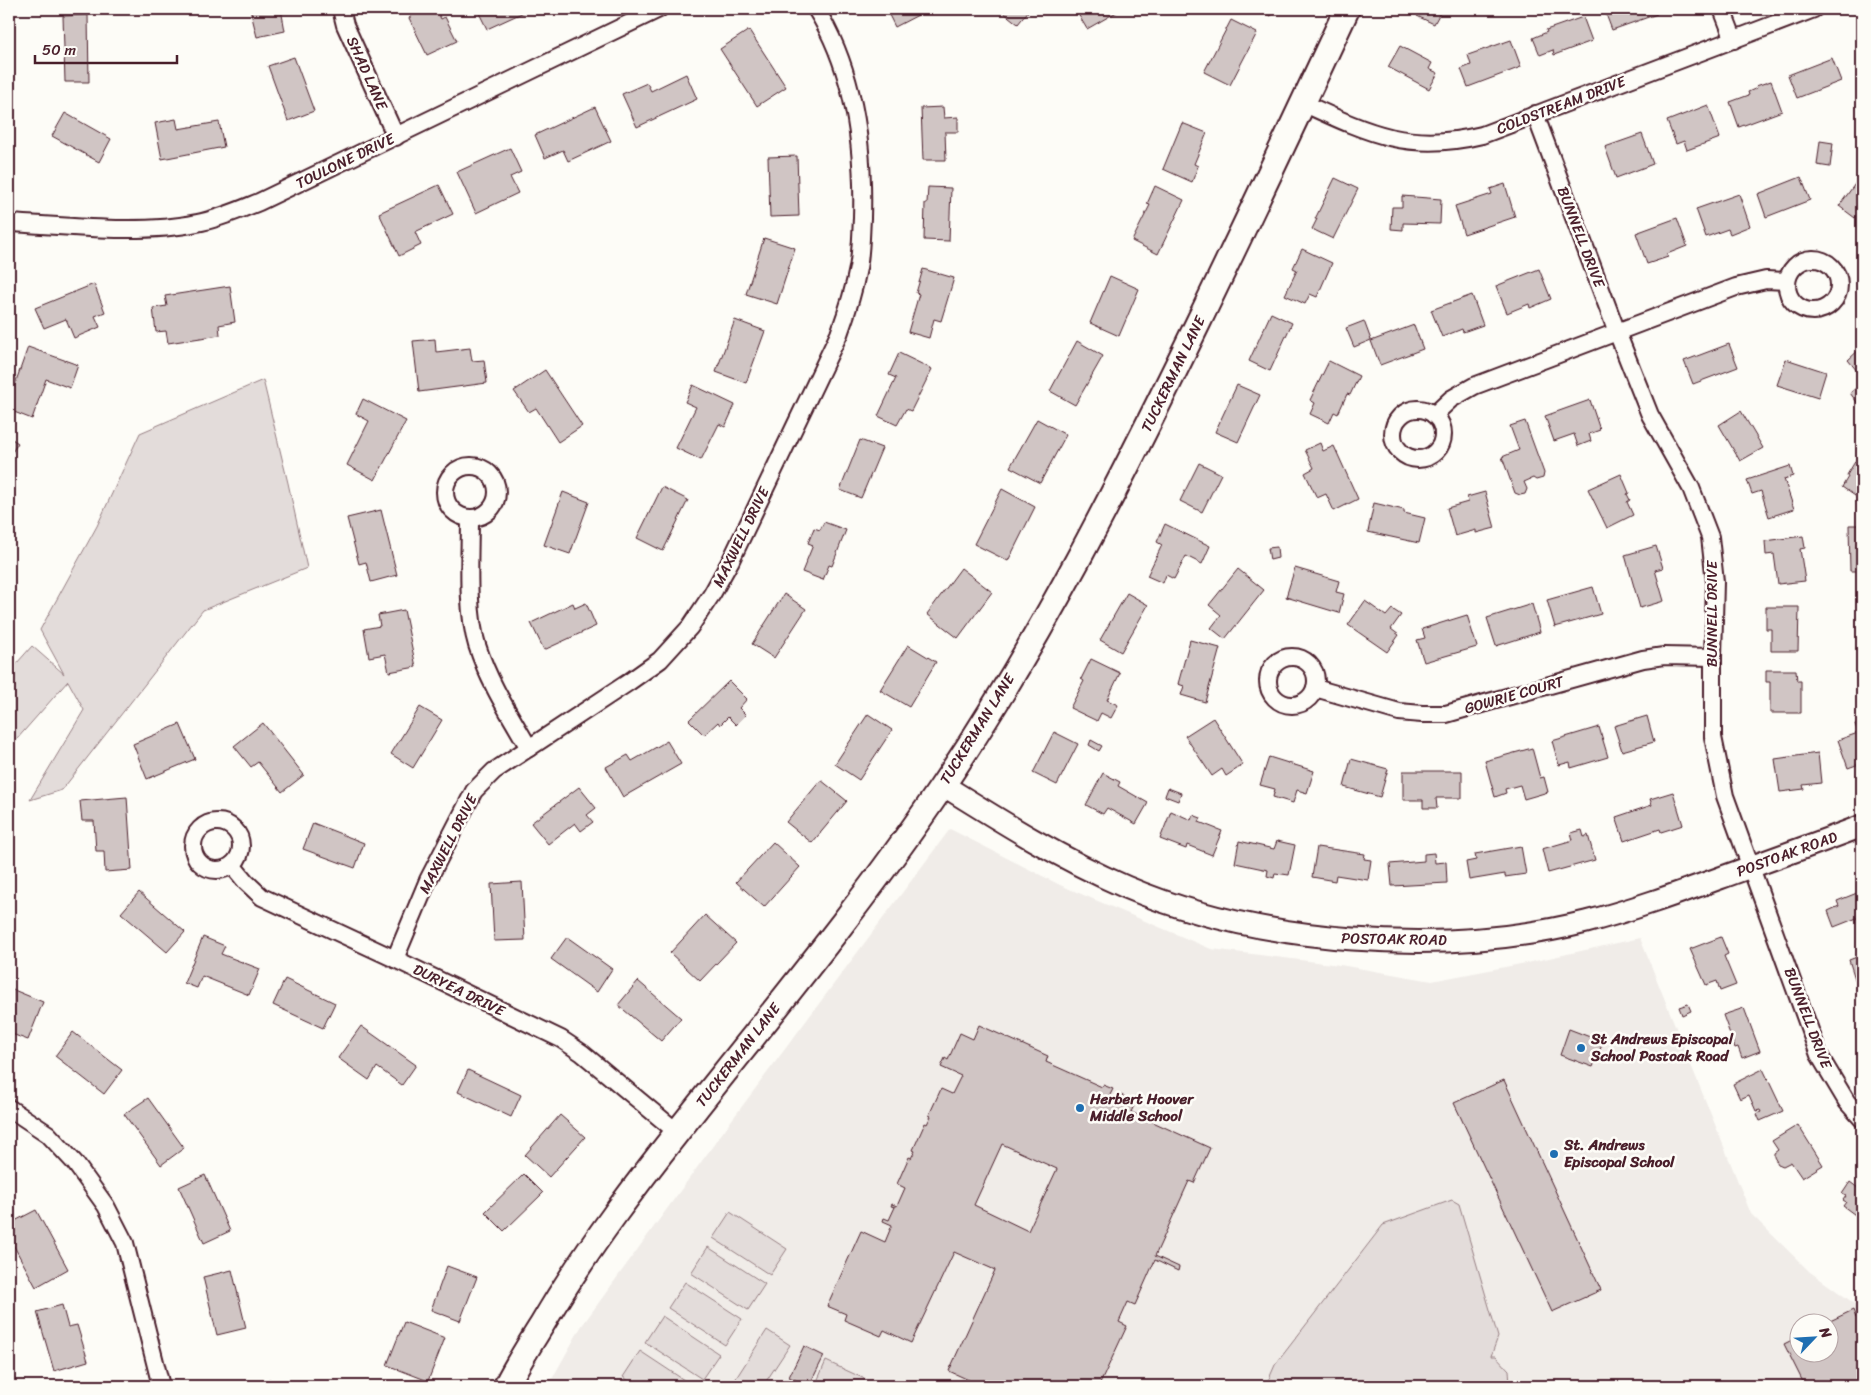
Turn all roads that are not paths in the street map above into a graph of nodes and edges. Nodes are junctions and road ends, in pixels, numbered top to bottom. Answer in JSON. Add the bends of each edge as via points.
{"nodes":[{"id":1,"x":341,"y":9,"type":"edge"},
{"id":2,"x":659,"y":9,"type":"edge"},
{"id":3,"x":816,"y":9,"type":"edge"},
{"id":4,"x":1347,"y":9,"type":"edge"},
{"id":5,"x":1722,"y":9,"type":"edge"},
{"id":6,"x":1814,"y":9,"type":"edge"},
{"id":7,"x":1734,"y":40,"type":"junction"},
{"id":8,"x":1303,"y":103,"type":"junction"},
{"id":9,"x":1535,"y":114,"type":"junction"},
{"id":10,"x":396,"y":137,"type":"junction"},
{"id":11,"x":9,"y":223,"type":"edge"},
{"id":12,"x":1786,"y":281,"type":"dead end"},
{"id":13,"x":1617,"y":332,"type":"junction"},
{"id":14,"x":1434,"y":415,"type":"dead end"},
{"id":15,"x":470,"y":518,"type":"dead end"},
{"id":16,"x":1712,"y":658,"type":"junction"},
{"id":17,"x":1315,"y":688,"type":"dead end"},
{"id":18,"x":529,"y":748,"type":"junction"},
{"id":19,"x":943,"y":785,"type":"junction"},
{"id":20,"x":1862,"y":826,"type":"edge"},
{"id":21,"x":232,"y":865,"type":"dead end"},
{"id":22,"x":1751,"y":867,"type":"junction"},
{"id":23,"x":395,"y":958,"type":"junction"},
{"id":24,"x":9,"y":1108,"type":"edge"},
{"id":25,"x":1862,"y":1119,"type":"edge"},
{"id":26,"x":677,"y":1132,"type":"junction"},
{"id":27,"x":161,"y":1386,"type":"edge"},
{"id":28,"x":506,"y":1386,"type":"edge"}],
"edges":[{"from":1,"to":10,"type":"street","name":"SHAD LANE","via":[[345,25]]},
{"from":2,"to":10,"type":"street","name":"TOULONE DRIVE"},
{"from":3,"to":18,"type":"street","name":"MAXWELL DRIVE","via":[[844,74],[861,160],[858,267],[839,334],[731,560],[690,627],[660,660]]},
{"from":4,"to":8,"type":"main road","name":"TUCKERMAN LANE"},
{"from":5,"to":7,"type":"street"},
{"from":6,"to":7,"type":"street","name":"COLDSTREAM DRIVE"},
{"from":7,"to":9,"type":"street","name":"COLDSTREAM DRIVE"},
{"from":8,"to":9,"type":"street","name":"COLDSTREAM DRIVE","via":[[1357,128],[1409,142],[1463,140]]},
{"from":8,"to":19,"type":"main road","name":"TUCKERMAN LANE","via":[[1125,472],[1039,628]]},
{"from":9,"to":13,"type":"street","name":"BUNNELL DRIVE"},
{"from":10,"to":11,"type":"street","name":"TOULONE DRIVE","via":[[259,202],[228,215],[196,223],[127,228]]},
{"from":12,"to":13,"type":"street","via":[[1766,280],[1736,287]]},
{"from":13,"to":14,"type":"street","via":[[1474,386],[1451,399]]},
{"from":13,"to":16,"type":"street","name":"BUNNELL DRIVE","via":[[1650,415],[1691,488],[1710,537],[1715,582]]},
{"from":15,"to":18,"type":"street","via":[[470,590],[476,644],[500,700]]},
{"from":16,"to":17,"type":"street","name":"GOWRIE COURT","via":[[1664,656],[1636,660],[1446,714],[1399,712]]},
{"from":16,"to":22,"type":"street","name":"BUNNELL DRIVE","via":[[1713,736],[1725,796]]},
{"from":18,"to":23,"type":"street","name":"MAXWELL DRIVE","via":[[494,772],[474,791],[428,880]]},
{"from":19,"to":22,"type":"street","name":"POSTOAK ROAD","via":[[1040,845],[1127,887],[1200,912],[1327,937],[1435,941],[1528,932],[1638,908]]},
{"from":19,"to":26,"type":"main road","name":"TUCKERMAN LANE","via":[[839,929]]},
{"from":20,"to":22,"type":"street","name":"POSTOAK ROAD"},
{"from":21,"to":23,"type":"street","name":"DURYEA DRIVE","via":[[262,897]]},
{"from":22,"to":25,"type":"street","name":"BUNNELL DRIVE","via":[[1819,1055],[1847,1102]]},
{"from":23,"to":26,"type":"street","name":"DURYEA DRIVE","via":[[561,1039]]},
{"from":24,"to":27,"type":"street","via":[[48,1134],[75,1163],[106,1206],[125,1243]]},
{"from":26,"to":28,"type":"main road","name":"TUCKERMAN LANE","via":[[613,1215],[562,1290]]}]}
